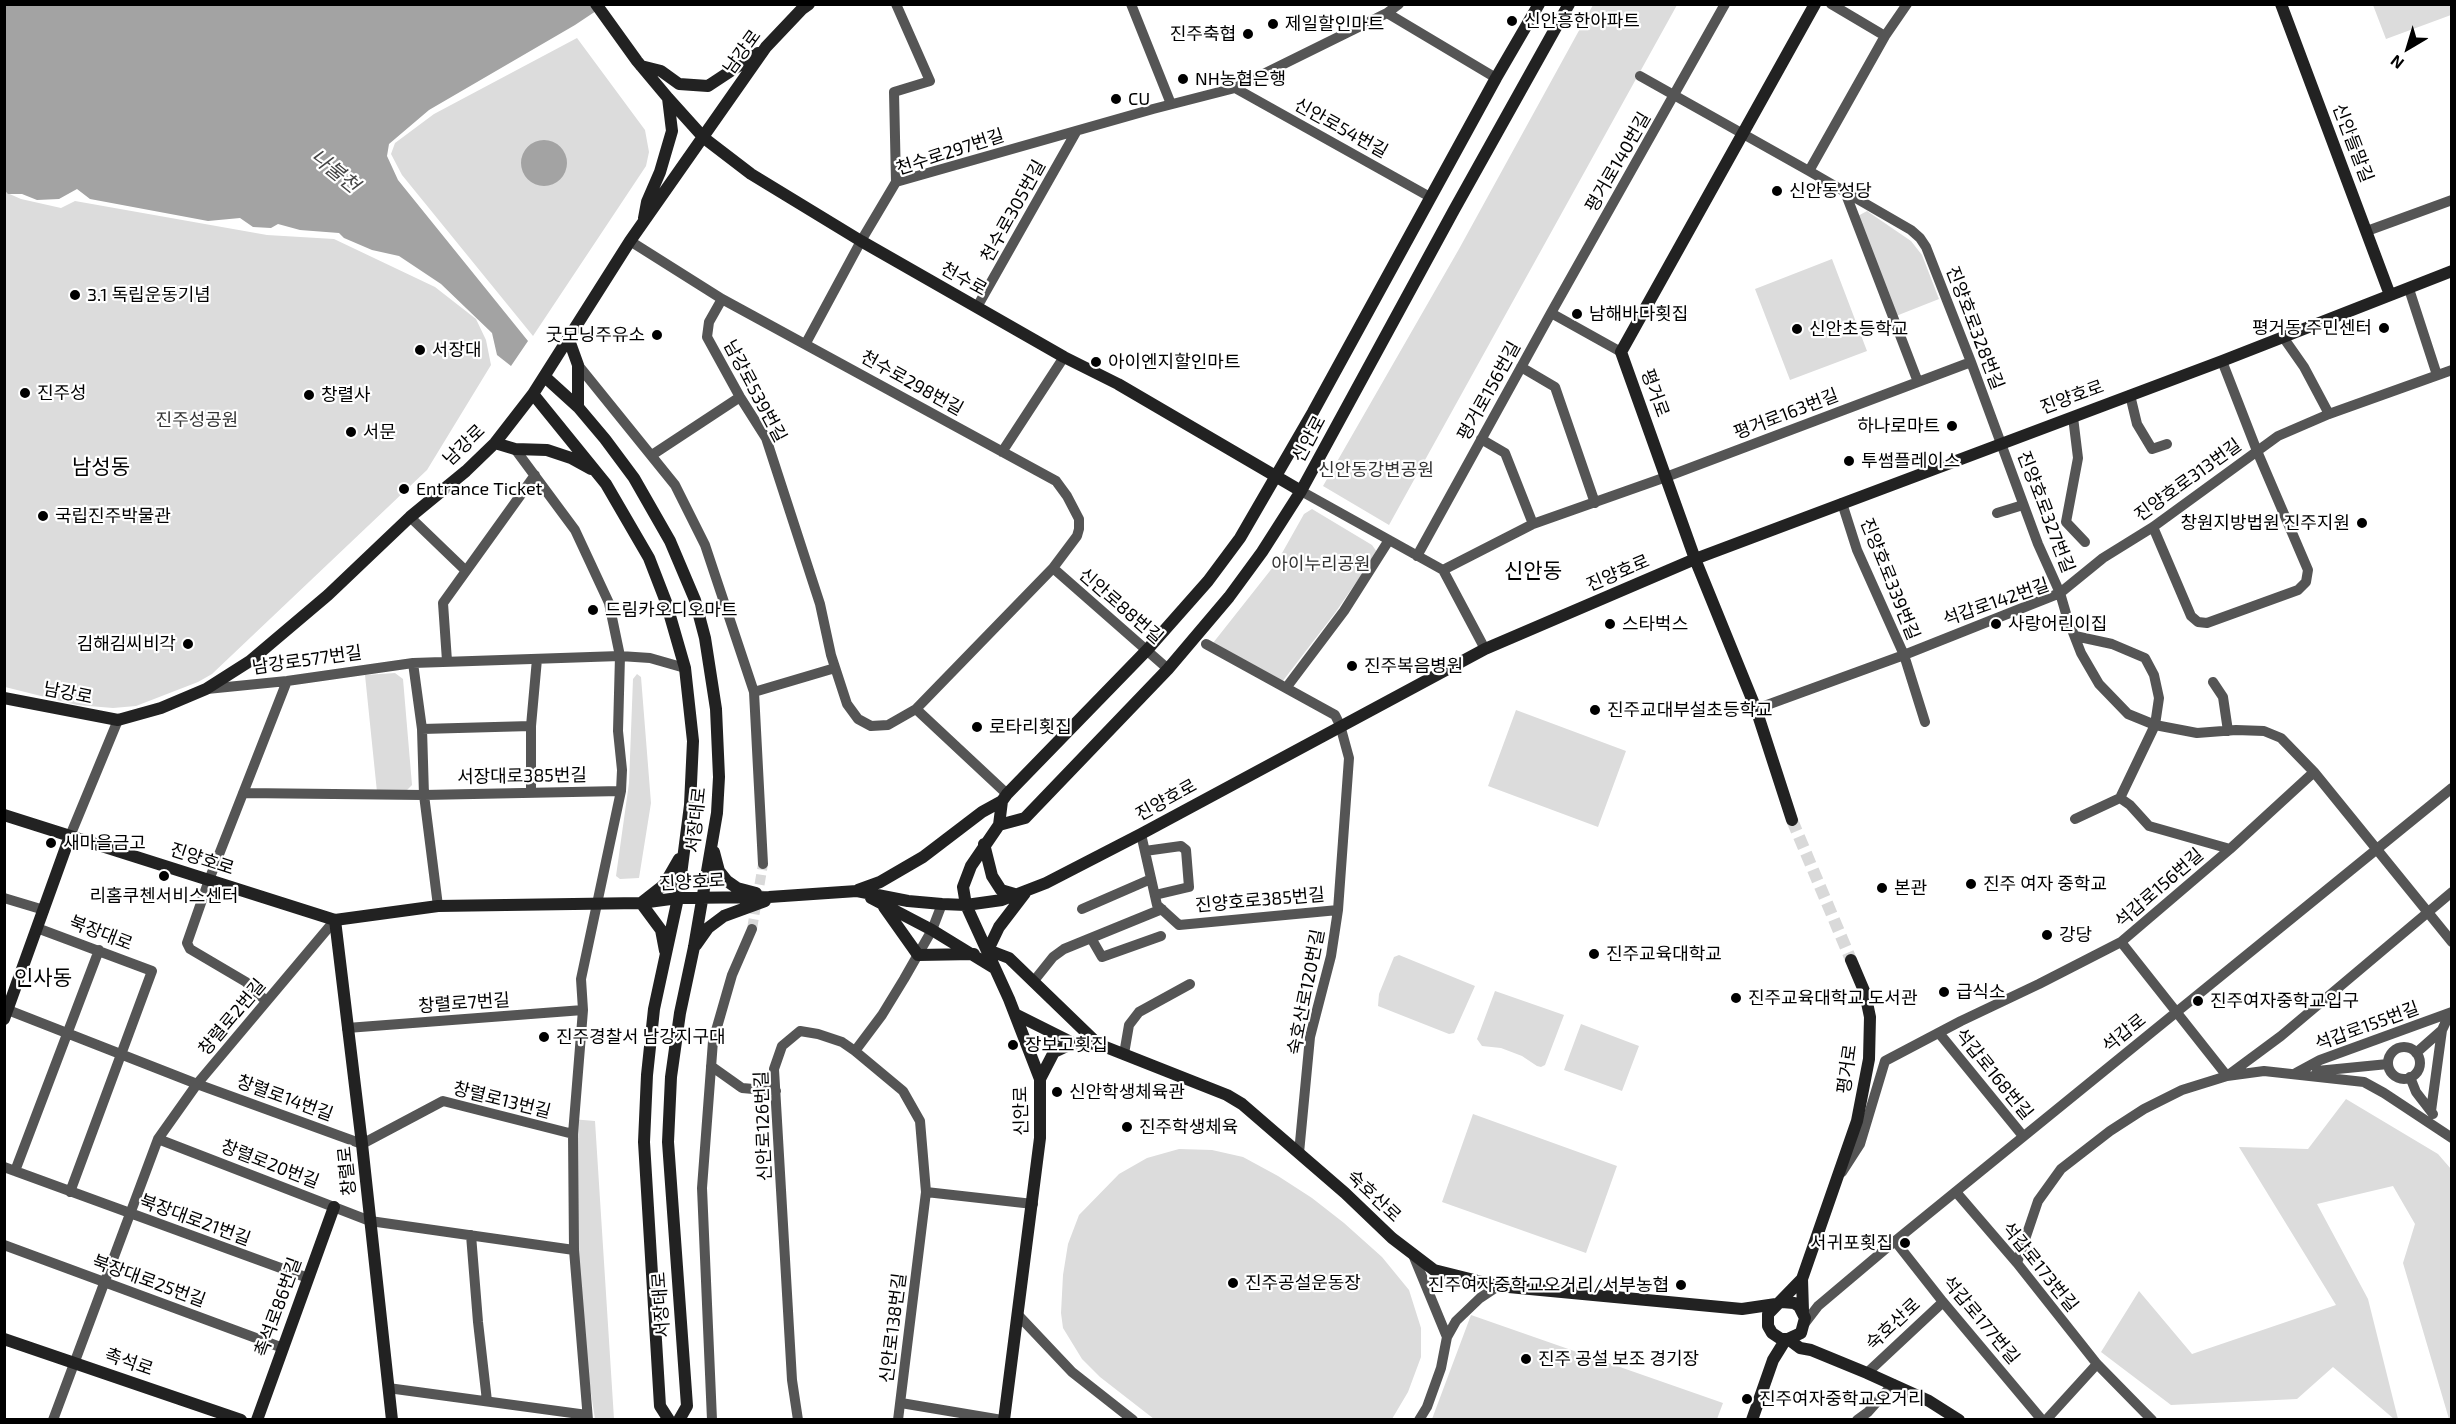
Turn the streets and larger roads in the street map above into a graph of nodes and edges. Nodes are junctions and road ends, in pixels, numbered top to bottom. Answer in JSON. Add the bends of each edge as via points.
{"nodes":[{"id":1,"x":596,"y":4,"type":"edge"},
{"id":2,"x":810,"y":4,"type":"edge"},
{"id":3,"x":896,"y":4,"type":"edge"},
{"id":4,"x":1131,"y":4,"type":"edge"},
{"id":5,"x":1399,"y":4,"type":"edge"},
{"id":6,"x":1539,"y":4,"type":"edge"},
{"id":7,"x":1569,"y":4,"type":"edge"},
{"id":8,"x":1725,"y":4,"type":"edge"},
{"id":9,"x":1815,"y":4,"type":"edge"},
{"id":10,"x":1831,"y":4,"type":"edge"},
{"id":11,"x":1908,"y":4,"type":"edge"},
{"id":12,"x":2281,"y":4,"type":"edge"},
{"id":13,"x":1385,"y":9,"type":"edge"},
{"id":14,"x":1886,"y":36,"type":"junction"},
{"id":15,"x":766,"y":47,"type":"junction"},
{"id":16,"x":639,"y":64,"type":"junction"},
{"id":17,"x":1640,"y":76,"type":"dead end"},
{"id":18,"x":1496,"y":78,"type":"junction"},
{"id":19,"x":1236,"y":87,"type":"junction"},
{"id":20,"x":1675,"y":95,"type":"junction"},
{"id":21,"x":668,"y":98,"type":"junction"},
{"id":22,"x":1171,"y":104,"type":"junction"},
{"id":23,"x":1076,"y":132,"type":"junction"},
{"id":24,"x":1744,"y":134,"type":"junction"},
{"id":25,"x":704,"y":138,"type":"junction"},
{"id":26,"x":1809,"y":171,"type":"junction"},
{"id":27,"x":896,"y":183,"type":"junction"},
{"id":28,"x":1845,"y":192,"type":"junction"},
{"id":29,"x":1430,"y":197,"type":"junction"},
{"id":30,"x":2451,"y":200,"type":"edge"},
{"id":31,"x":644,"y":222,"type":"junction"},
{"id":32,"x":2367,"y":231,"type":"junction"},
{"id":33,"x":630,"y":241,"type":"junction"},
{"id":34,"x":861,"y":241,"type":"junction"},
{"id":35,"x":2451,"y":271,"type":"edge"},
{"id":36,"x":2409,"y":289,"type":"junction"},
{"id":37,"x":2390,"y":295,"type":"junction"},
{"id":38,"x":722,"y":299,"type":"junction"},
{"id":39,"x":977,"y":307,"type":"junction"},
{"id":40,"x":1551,"y":313,"type":"junction"},
{"id":41,"x":2283,"y":337,"type":"junction"},
{"id":42,"x":569,"y":340,"type":"junction"},
{"id":43,"x":806,"y":343,"type":"junction"},
{"id":44,"x":1621,"y":352,"type":"junction"},
{"id":45,"x":1065,"y":357,"type":"junction"},
{"id":46,"x":2222,"y":361,"type":"junction"},
{"id":47,"x":1971,"y":362,"type":"junction"},
{"id":48,"x":578,"y":365,"type":"junction"},
{"id":49,"x":1521,"y":367,"type":"junction"},
{"id":50,"x":2451,"y":369,"type":"edge"},
{"id":51,"x":2437,"y":375,"type":"junction"},
{"id":52,"x":545,"y":376,"type":"junction"},
{"id":53,"x":1918,"y":382,"type":"junction"},
{"id":54,"x":534,"y":394,"type":"junction"},
{"id":55,"x":2130,"y":395,"type":"junction"},
{"id":56,"x":740,"y":397,"type":"junction"},
{"id":57,"x":578,"y":407,"type":"junction"},
{"id":58,"x":2329,"y":414,"type":"junction"},
{"id":59,"x":2073,"y":417,"type":"junction"},
{"id":60,"x":1481,"y":439,"type":"junction"},
{"id":61,"x":2002,"y":442,"type":"junction"},
{"id":62,"x":495,"y":443,"type":"junction"},
{"id":63,"x":2167,"y":444,"type":"dead end"},
{"id":64,"x":515,"y":449,"type":"junction"},
{"id":65,"x":2257,"y":451,"type":"junction"},
{"id":66,"x":1002,"y":452,"type":"junction"},
{"id":67,"x":652,"y":455,"type":"junction"},
{"id":68,"x":597,"y":473,"type":"junction"},
{"id":69,"x":535,"y":475,"type":"junction"},
{"id":70,"x":1276,"y":477,"type":"junction"},
{"id":71,"x":1666,"y":477,"type":"junction"},
{"id":72,"x":1301,"y":491,"type":"junction"},
{"id":73,"x":1595,"y":503,"type":"junction"},
{"id":74,"x":1842,"y":503,"type":"junction"},
{"id":75,"x":2023,"y":505,"type":"junction"},
{"id":76,"x":1997,"y":513,"type":"dead end"},
{"id":77,"x":410,"y":517,"type":"junction"},
{"id":78,"x":1533,"y":524,"type":"junction"},
{"id":79,"x":2153,"y":527,"type":"junction"},
{"id":80,"x":1389,"y":540,"type":"junction"},
{"id":81,"x":2085,"y":542,"type":"dead end"},
{"id":82,"x":1417,"y":556,"type":"junction"},
{"id":83,"x":1695,"y":559,"type":"junction"},
{"id":84,"x":1053,"y":568,"type":"junction"},
{"id":85,"x":465,"y":570,"type":"junction"},
{"id":86,"x":1443,"y":570,"type":"junction"},
{"id":87,"x":2060,"y":593,"type":"junction"},
{"id":88,"x":2074,"y":636,"type":"junction"},
{"id":89,"x":1206,"y":644,"type":"dead end"},
{"id":90,"x":1485,"y":649,"type":"junction"},
{"id":91,"x":1147,"y":650,"type":"junction"},
{"id":92,"x":1904,"y":655,"type":"junction"},
{"id":93,"x":620,"y":656,"type":"junction"},
{"id":94,"x":537,"y":659,"type":"junction"},
{"id":95,"x":447,"y":661,"type":"junction"},
{"id":96,"x":413,"y":663,"type":"junction"},
{"id":97,"x":685,"y":668,"type":"junction"},
{"id":98,"x":835,"y":668,"type":"junction"},
{"id":99,"x":1168,"y":669,"type":"junction"},
{"id":100,"x":287,"y":681,"type":"junction"},
{"id":101,"x":2213,"y":682,"type":"dead end"},
{"id":102,"x":1286,"y":688,"type":"junction"},
{"id":103,"x":206,"y":689,"type":"junction"},
{"id":104,"x":754,"y":692,"type":"junction"},
{"id":105,"x":4,"y":698,"type":"edge"},
{"id":106,"x":916,"y":709,"type":"junction"},
{"id":107,"x":1756,"y":709,"type":"junction"},
{"id":108,"x":118,"y":720,"type":"junction"},
{"id":109,"x":1925,"y":722,"type":"dead end"},
{"id":110,"x":1340,"y":725,"type":"junction"},
{"id":111,"x":2155,"y":725,"type":"junction"},
{"id":112,"x":531,"y":726,"type":"junction"},
{"id":113,"x":422,"y":729,"type":"junction"},
{"id":114,"x":2228,"y":731,"type":"junction"},
{"id":115,"x":2314,"y":772,"type":"junction"},
{"id":116,"x":2451,"y":788,"type":"edge"},
{"id":117,"x":621,"y":791,"type":"junction"},
{"id":118,"x":531,"y":792,"type":"junction"},
{"id":119,"x":243,"y":793,"type":"junction"},
{"id":120,"x":424,"y":795,"type":"junction"},
{"id":121,"x":1004,"y":798,"type":"junction"},
{"id":122,"x":2120,"y":798,"type":"junction"},
{"id":123,"x":4,"y":815,"type":"edge"},
{"id":124,"x":2075,"y":819,"type":"dead end"},
{"id":125,"x":1792,"y":820,"type":"tunnel mouth"},
{"id":126,"x":999,"y":825,"type":"junction"},
{"id":127,"x":1141,"y":834,"type":"junction"},
{"id":128,"x":70,"y":836,"type":"junction"},
{"id":129,"x":686,"y":844,"type":"junction"},
{"id":130,"x":984,"y":844,"type":"junction"},
{"id":131,"x":713,"y":848,"type":"junction"},
{"id":132,"x":2230,"y":849,"type":"junction"},
{"id":133,"x":2376,"y":850,"type":"junction"},
{"id":134,"x":1144,"y":851,"type":"junction"},
{"id":135,"x":763,"y":864,"type":"tunnel mouth"},
{"id":136,"x":1151,"y":879,"type":"junction"},
{"id":137,"x":209,"y":880,"type":"junction"},
{"id":138,"x":857,"y":891,"type":"junction"},
{"id":139,"x":2451,"y":892,"type":"edge"},
{"id":140,"x":1022,"y":894,"type":"junction"},
{"id":141,"x":1155,"y":895,"type":"junction"},
{"id":142,"x":773,"y":897,"type":"junction"},
{"id":143,"x":4,"y":898,"type":"edge"},
{"id":144,"x":678,"y":898,"type":"junction"},
{"id":145,"x":702,"y":898,"type":"junction"},
{"id":146,"x":641,"y":903,"type":"junction"},
{"id":147,"x":882,"y":903,"type":"junction"},
{"id":148,"x":942,"y":903,"type":"junction"},
{"id":149,"x":597,"y":904,"type":"junction"},
{"id":150,"x":966,"y":905,"type":"junction"},
{"id":151,"x":438,"y":906,"type":"junction"},
{"id":152,"x":1082,"y":909,"type":"dead end"},
{"id":153,"x":1162,"y":909,"type":"junction"},
{"id":154,"x":44,"y":910,"type":"junction"},
{"id":155,"x":1338,"y":910,"type":"junction"},
{"id":156,"x":2426,"y":912,"type":"junction"},
{"id":157,"x":335,"y":920,"type":"junction"},
{"id":158,"x":37,"y":928,"type":"junction"},
{"id":159,"x":752,"y":929,"type":"tunnel mouth"},
{"id":160,"x":932,"y":930,"type":"junction"},
{"id":161,"x":1161,"y":936,"type":"dead end"},
{"id":162,"x":1091,"y":938,"type":"junction"},
{"id":163,"x":2121,"y":942,"type":"junction"},
{"id":164,"x":2451,"y":942,"type":"edge"},
{"id":165,"x":694,"y":948,"type":"junction"},
{"id":166,"x":99,"y":950,"type":"junction"},
{"id":167,"x":988,"y":950,"type":"junction"},
{"id":168,"x":974,"y":954,"type":"junction"},
{"id":169,"x":918,"y":955,"type":"junction"},
{"id":170,"x":666,"y":957,"type":"junction"},
{"id":171,"x":1851,"y":960,"type":"tunnel mouth"},
{"id":172,"x":996,"y":969,"type":"junction"},
{"id":173,"x":1033,"y":982,"type":"junction"},
{"id":174,"x":1190,"y":984,"type":"dead end"},
{"id":175,"x":266,"y":1001,"type":"junction"},
{"id":176,"x":583,"y":1010,"type":"junction"},
{"id":177,"x":2177,"y":1011,"type":"junction"},
{"id":178,"x":2451,"y":1013,"type":"edge"},
{"id":179,"x":1015,"y":1014,"type":"junction"},
{"id":180,"x":6,"y":1015,"type":"edge"},
{"id":181,"x":347,"y":1028,"type":"junction"},
{"id":182,"x":2442,"y":1030,"type":"junction"},
{"id":183,"x":67,"y":1033,"type":"junction"},
{"id":184,"x":1939,"y":1033,"type":"junction"},
{"id":185,"x":1073,"y":1043,"type":"junction"},
{"id":186,"x":1098,"y":1044,"type":"junction"},
{"id":187,"x":855,"y":1051,"type":"junction"},
{"id":188,"x":2416,"y":1053,"type":"junction"},
{"id":189,"x":121,"y":1054,"type":"junction"},
{"id":190,"x":1124,"y":1054,"type":"junction"},
{"id":191,"x":1886,"y":1061,"type":"joint"},
{"id":192,"x":2388,"y":1064,"type":"junction"},
{"id":193,"x":711,"y":1066,"type":"junction"},
{"id":194,"x":2295,"y":1073,"type":"junction"},
{"id":195,"x":2227,"y":1076,"type":"junction"},
{"id":196,"x":2410,"y":1077,"type":"junction"},
{"id":197,"x":1040,"y":1079,"type":"junction"},
{"id":198,"x":197,"y":1084,"type":"junction"},
{"id":199,"x":776,"y":1091,"type":"junction"},
{"id":200,"x":2431,"y":1111,"type":"junction"},
{"id":201,"x":573,"y":1134,"type":"junction"},
{"id":202,"x":2024,"y":1136,"type":"junction"},
{"id":203,"x":2451,"y":1137,"type":"edge"},
{"id":204,"x":158,"y":1138,"type":"junction"},
{"id":205,"x":362,"y":1144,"type":"junction"},
{"id":206,"x":1299,"y":1153,"type":"junction"},
{"id":207,"x":10,"y":1169,"type":"edge"},
{"id":208,"x":1835,"y":1183,"type":"junction"},
{"id":209,"x":70,"y":1192,"type":"junction"},
{"id":210,"x":926,"y":1192,"type":"junction"},
{"id":211,"x":1956,"y":1192,"type":"junction"},
{"id":212,"x":1033,"y":1204,"type":"junction"},
{"id":213,"x":334,"y":1207,"type":"junction"},
{"id":214,"x":130,"y":1214,"type":"junction"},
{"id":215,"x":370,"y":1221,"type":"junction"},
{"id":216,"x":471,"y":1235,"type":"junction"},
{"id":217,"x":1895,"y":1241,"type":"junction"},
{"id":218,"x":4,"y":1245,"type":"edge"},
{"id":219,"x":574,"y":1250,"type":"junction"},
{"id":220,"x":1414,"y":1257,"type":"junction"},
{"id":221,"x":2017,"y":1263,"type":"junction"},
{"id":222,"x":308,"y":1278,"type":"junction"},
{"id":223,"x":1802,"y":1279,"type":"junction"},
{"id":224,"x":104,"y":1282,"type":"junction"},
{"id":225,"x":1498,"y":1286,"type":"junction"},
{"id":226,"x":1943,"y":1302,"type":"junction"},
{"id":227,"x":1779,"y":1303,"type":"junction"},
{"id":228,"x":1742,"y":1309,"type":"junction"},
{"id":229,"x":1019,"y":1316,"type":"junction"},
{"id":230,"x":1804,"y":1319,"type":"junction"},
{"id":231,"x":1768,"y":1327,"type":"junction"},
{"id":232,"x":1447,"y":1337,"type":"junction"},
{"id":233,"x":4,"y":1339,"type":"edge"},
{"id":234,"x":1787,"y":1339,"type":"junction"},
{"id":235,"x":283,"y":1348,"type":"junction"},
{"id":236,"x":1811,"y":1350,"type":"junction"},
{"id":237,"x":1773,"y":1360,"type":"junction"},
{"id":238,"x":74,"y":1363,"type":"junction"},
{"id":239,"x":2097,"y":1365,"type":"junction"},
{"id":240,"x":1867,"y":1372,"type":"junction"},
{"id":241,"x":1893,"y":1384,"type":"junction"},
{"id":242,"x":388,"y":1388,"type":"junction"},
{"id":243,"x":487,"y":1401,"type":"junction"},
{"id":244,"x":901,"y":1403,"type":"junction"},
{"id":245,"x":588,"y":1417,"type":"edge"},
{"id":246,"x":53,"y":1419,"type":"edge"},
{"id":247,"x":241,"y":1419,"type":"edge"},
{"id":248,"x":257,"y":1419,"type":"edge"},
{"id":249,"x":392,"y":1419,"type":"edge"},
{"id":250,"x":669,"y":1419,"type":"edge"},
{"id":251,"x":679,"y":1419,"type":"edge"},
{"id":252,"x":712,"y":1419,"type":"edge"},
{"id":253,"x":798,"y":1419,"type":"edge"},
{"id":254,"x":898,"y":1419,"type":"edge"},
{"id":255,"x":1003,"y":1419,"type":"edge"},
{"id":256,"x":1133,"y":1419,"type":"edge"},
{"id":257,"x":1419,"y":1419,"type":"edge"},
{"id":258,"x":1752,"y":1419,"type":"edge"},
{"id":259,"x":1857,"y":1419,"type":"edge"},
{"id":260,"x":1959,"y":1419,"type":"edge"},
{"id":261,"x":2044,"y":1419,"type":"edge"},
{"id":262,"x":2152,"y":1419,"type":"edge"}],
"edges":[{"from":1,"to":16,"type":"street","name":"천수로"},
{"from":2,"to":15,"type":"street","name":"남강로"},
{"from":3,"to":27,"type":"street","via":[[930,81],[894,92]]},
{"from":4,"to":22,"type":"street"},
{"from":5,"to":13,"type":"street"},
{"from":6,"to":18,"type":"street","name":"신안로"},
{"from":7,"to":72,"type":"street","name":"신안로"},
{"from":8,"to":20,"type":"street","name":"평거로140번길"},
{"from":9,"to":24,"type":"street","name":"평거로"},
{"from":10,"to":14,"type":"street"},
{"from":11,"to":14,"type":"street"},
{"from":12,"to":32,"type":"street","name":"신안들말길"},
{"from":13,"to":18,"type":"street"},
{"from":13,"to":19,"type":"street"},
{"from":14,"to":26,"type":"street"},
{"from":15,"to":16,"type":"street","via":[[708,86],[679,84],[661,71]]},
{"from":15,"to":25,"type":"street","name":"남강로"},
{"from":16,"to":21,"type":"street","name":"천수로"},
{"from":17,"to":20,"type":"street"},
{"from":18,"to":29,"type":"street","name":"신안로"},
{"from":19,"to":22,"type":"street"},
{"from":19,"to":29,"type":"street","name":"신안로54번길"},
{"from":20,"to":24,"type":"street"},
{"from":20,"to":40,"type":"street","name":"평거로140번길"},
{"from":21,"to":25,"type":"street","name":"천수로"},
{"from":21,"to":31,"type":"street","via":[[672,131],[660,172],[646,201]]},
{"from":22,"to":23,"type":"street","name":"천수로297번길"},
{"from":23,"to":27,"type":"street","name":"천수로297번길"},
{"from":23,"to":39,"type":"street","name":"천수로305번길"},
{"from":24,"to":26,"type":"street"},
{"from":24,"to":44,"type":"street","name":"평거로"},
{"from":25,"to":31,"type":"street","name":"남강로"},
{"from":25,"to":34,"type":"street","name":"천수로","via":[[751,174]]},
{"from":26,"to":28,"type":"street"},
{"from":27,"to":34,"type":"street","name":"천수로297번길"},
{"from":28,"to":47,"type":"street","name":"진양호로328번길","via":[[1911,230],[1926,247]]},
{"from":28,"to":53,"type":"street"},
{"from":29,"to":70,"type":"street","name":"신안로"},
{"from":30,"to":32,"type":"street"},
{"from":31,"to":33,"type":"street","name":"남강로"},
{"from":32,"to":37,"type":"street","name":"신안들말길"},
{"from":33,"to":38,"type":"street"},
{"from":33,"to":42,"type":"street","name":"남강로"},
{"from":34,"to":39,"type":"street","name":"천수로"},
{"from":34,"to":43,"type":"street"},
{"from":35,"to":36,"type":"street","name":"진양호로"},
{"from":36,"to":37,"type":"street","name":"진양호로"},
{"from":36,"to":51,"type":"street"},
{"from":37,"to":41,"type":"street","name":"진양호로"},
{"from":38,"to":43,"type":"street","name":"천수로298번길"},
{"from":38,"to":56,"type":"street","name":"남강로539번길","via":[[709,322],[707,337]]},
{"from":39,"to":45,"type":"street","name":"천수로"},
{"from":40,"to":44,"type":"street"},
{"from":40,"to":49,"type":"street","name":"평거로156번길"},
{"from":41,"to":46,"type":"street","name":"진양호로"},
{"from":41,"to":58,"type":"street"},
{"from":42,"to":48,"type":"street"},
{"from":42,"to":52,"type":"street","name":"남강로"},
{"from":43,"to":66,"type":"street","name":"천수로298번길"},
{"from":44,"to":71,"type":"street","name":"평거로"},
{"from":45,"to":66,"type":"street"},
{"from":45,"to":70,"type":"street","name":"천수로"},
{"from":46,"to":55,"type":"street","name":"진양호로"},
{"from":46,"to":65,"type":"street","name":"진양호로313번길"},
{"from":47,"to":53,"type":"street","name":"평거로163번길"},
{"from":47,"to":61,"type":"street","name":"진양호로328번길"},
{"from":48,"to":57,"type":"street"},
{"from":48,"to":67,"type":"street"},
{"from":49,"to":60,"type":"street","name":"평거로156번길"},
{"from":49,"to":73,"type":"street","via":[[1555,387]]},
{"from":50,"to":51,"type":"street"},
{"from":51,"to":58,"type":"street"},
{"from":52,"to":54,"type":"street","name":"남강로"},
{"from":52,"to":57,"type":"street","name":"서장대로"},
{"from":53,"to":71,"type":"street","name":"평거로163번길"},
{"from":54,"to":62,"type":"street","name":"남강로"},
{"from":54,"to":68,"type":"street","name":"서장대로"},
{"from":55,"to":59,"type":"street","name":"진양호로"},
{"from":55,"to":63,"type":"street","via":[[2136,424],[2152,449]]},
{"from":56,"to":67,"type":"street"},
{"from":56,"to":98,"type":"street","name":"남강로539번길","via":[[766,438],[820,604]]},
{"from":57,"to":131,"type":"street","name":"서장대로","via":[[634,478],[656,514],[695,600],[705,638],[718,743]]},
{"from":58,"to":65,"type":"street","via":[[2278,436]]},
{"from":59,"to":61,"type":"street","name":"진양호로"},
{"from":59,"to":81,"type":"street","via":[[2078,458],[2066,522]]},
{"from":60,"to":78,"type":"street","via":[[1505,453]]},
{"from":60,"to":82,"type":"street","name":"평거로156번길"},
{"from":61,"to":74,"type":"street","name":"진양호로"},
{"from":61,"to":75,"type":"street","name":"진양호로327번길"},
{"from":62,"to":64,"type":"street"},
{"from":62,"to":77,"type":"street","name":"남강로"},
{"from":64,"to":68,"type":"street","via":[[547,450]]},
{"from":64,"to":69,"type":"street"},
{"from":65,"to":79,"type":"street","name":"진양호로313번길"},
{"from":65,"to":79,"type":"street","via":[[2308,570],[2306,582],[2298,591],[2207,623],[2198,622]]},
{"from":66,"to":84,"type":"street","name":"신안로88번길","via":[[1056,481],[1078,519],[1077,536]]},
{"from":67,"to":104,"type":"street","via":[[675,485],[705,545]]},
{"from":68,"to":97,"type":"street","name":"서장대로","via":[[650,558]]},
{"from":69,"to":85,"type":"street"},
{"from":69,"to":93,"type":"street","via":[[575,530],[609,603]]},
{"from":70,"to":72,"type":"street","name":"천수로"},
{"from":70,"to":91,"type":"street","name":"신안로","via":[[1240,538],[1208,581]]},
{"from":71,"to":73,"type":"street","name":"평거로163번길"},
{"from":71,"to":83,"type":"street","name":"평거로"},
{"from":72,"to":80,"type":"street"},
{"from":72,"to":99,"type":"street","name":"신안로","via":[[1236,588]]},
{"from":73,"to":78,"type":"street","name":"평거로163번길"},
{"from":74,"to":83,"type":"street","name":"진양호로"},
{"from":74,"to":92,"type":"street","name":"진양호로339번길","via":[[1861,559]]},
{"from":75,"to":76,"type":"street"},
{"from":75,"to":87,"type":"street","name":"진양호로327번길"},
{"from":77,"to":85,"type":"street"},
{"from":77,"to":103,"type":"street","name":"남강로","via":[[328,595],[250,661]]},
{"from":78,"to":86,"type":"street","name":"평거로163번길"},
{"from":79,"to":87,"type":"street","name":"진양호로313번길","via":[[2103,558]]},
{"from":80,"to":82,"type":"street"},
{"from":80,"to":102,"type":"street","via":[[1344,611]]},
{"from":82,"to":86,"type":"street"},
{"from":83,"to":90,"type":"street","name":"진양호로"},
{"from":83,"to":107,"type":"street","name":"평거로"},
{"from":84,"to":91,"type":"street","name":"신안로88번길"},
{"from":84,"to":106,"type":"street","name":"신안로88번길"},
{"from":85,"to":95,"type":"street","via":[[443,603]]},
{"from":86,"to":90,"type":"street"},
{"from":87,"to":88,"type":"street","name":"석갑로142번길"},
{"from":87,"to":92,"type":"street","name":"석갑로142번길"},
{"from":88,"to":111,"type":"street","name":"석갑로142번길","via":[[2099,684],[2128,714]]},
{"from":88,"to":111,"type":"street","via":[[2112,644],[2145,658],[2159,698]]},
{"from":89,"to":102,"type":"street"},
{"from":90,"to":110,"type":"street","name":"진양호로"},
{"from":91,"to":99,"type":"street","name":"신안로88번길"},
{"from":91,"to":121,"type":"street","name":"신안로"},
{"from":92,"to":107,"type":"street","name":"진양호로339번길"},
{"from":92,"to":109,"type":"street"},
{"from":93,"to":94,"type":"street","name":"남강로577번길"},
{"from":93,"to":97,"type":"street","name":"남강로577번길","via":[[650,658]]},
{"from":93,"to":117,"type":"street"},
{"from":94,"to":95,"type":"street","name":"남강로577번길"},
{"from":94,"to":112,"type":"street"},
{"from":95,"to":96,"type":"street","name":"남강로577번길"},
{"from":96,"to":100,"type":"street","name":"남강로577번길"},
{"from":96,"to":113,"type":"street"},
{"from":97,"to":129,"type":"street","name":"서장대로","via":[[693,741]]},
{"from":98,"to":104,"type":"street"},
{"from":98,"to":106,"type":"street","name":"남강로539번길","via":[[847,704],[858,719],[871,726],[888,725]]},
{"from":99,"to":126,"type":"street","name":"신안로","via":[[1025,818]]},
{"from":100,"to":103,"type":"street","name":"남강로577번길"},
{"from":100,"to":119,"type":"street"},
{"from":101,"to":114,"type":"street","via":[[2223,697]]},
{"from":102,"to":110,"type":"street","via":[[1335,715]]},
{"from":103,"to":108,"type":"street","name":"남강로"},
{"from":104,"to":135,"type":"street"},
{"from":105,"to":108,"type":"street","name":"남강로"},
{"from":106,"to":121,"type":"street"},
{"from":107,"to":125,"type":"street","name":"평거로"},
{"from":108,"to":128,"type":"street"},
{"from":110,"to":127,"type":"street","name":"진양호로"},
{"from":110,"to":155,"type":"street","name":"숙호산로120번길","via":[[1349,758]]},
{"from":111,"to":114,"type":"street","name":"석갑로142번길","via":[[2197,733]]},
{"from":111,"to":122,"type":"street"},
{"from":112,"to":113,"type":"street"},
{"from":112,"to":118,"type":"street"},
{"from":113,"to":120,"type":"street"},
{"from":114,"to":115,"type":"street","name":"석갑로142번길","via":[[2264,731],[2281,738]]},
{"from":115,"to":132,"type":"street","name":"석갑로156번길"},
{"from":115,"to":133,"type":"street","name":"석갑로142번길"},
{"from":116,"to":133,"type":"street","name":"석갑로"},
{"from":117,"to":118,"type":"street","name":"서장대로385번길"},
{"from":117,"to":149,"type":"street"},
{"from":118,"to":120,"type":"street","name":"서장대로385번길"},
{"from":119,"to":120,"type":"street","name":"서장대로385번길"},
{"from":119,"to":137,"type":"street"},
{"from":120,"to":151,"type":"street"},
{"from":121,"to":126,"type":"street"},
{"from":121,"to":138,"type":"street","name":"신안로","via":[[915,862]]},
{"from":122,"to":124,"type":"street"},
{"from":122,"to":132,"type":"street","name":"석갑로156번길","via":[[2149,826]]},
{"from":123,"to":128,"type":"street","name":"진양호로"},
{"from":126,"to":130,"type":"street","name":"신안로"},
{"from":127,"to":134,"type":"street"},
{"from":127,"to":140,"type":"street","name":"진양호로"},
{"from":128,"to":137,"type":"street","name":"진양호로"},
{"from":128,"to":154,"type":"street"},
{"from":129,"to":144,"type":"street","name":"서장대로"},
{"from":129,"to":146,"type":"street","via":[[664,885]]},
{"from":130,"to":140,"type":"street","via":[[992,876],[1001,890]]},
{"from":130,"to":150,"type":"street","name":"신안로","via":[[963,887]]},
{"from":131,"to":142,"type":"street","via":[[719,871],[728,881],[737,888]]},
{"from":131,"to":145,"type":"street","name":"서장대로"},
{"from":132,"to":163,"type":"street","name":"석갑로156번길"},
{"from":133,"to":156,"type":"street","name":"석갑로142번길"},
{"from":133,"to":177,"type":"street","name":"석갑로"},
{"from":134,"to":136,"type":"street"},
{"from":134,"to":141,"type":"street","via":[[1181,846],[1186,850],[1189,887]]},
{"from":136,"to":141,"type":"street"},
{"from":136,"to":152,"type":"street"},
{"from":137,"to":157,"type":"street","name":"진양호로"},
{"from":137,"to":175,"type":"street","via":[[187,943],[190,949],[246,982]]},
{"from":138,"to":142,"type":"street","name":"진양호로"},
{"from":138,"to":147,"type":"street"},
{"from":138,"to":148,"type":"street","name":"진양호로"},
{"from":139,"to":156,"type":"street","name":"석갑로155번길"},
{"from":140,"to":150,"type":"street","name":"진양호로"},
{"from":140,"to":167,"type":"street"},
{"from":141,"to":153,"type":"street"},
{"from":142,"to":145,"type":"street","name":"진양호로"},
{"from":142,"to":165,"type":"street","via":[[724,916],[708,928]]},
{"from":143,"to":154,"type":"street"},
{"from":144,"to":145,"type":"street","name":"진양호로"},
{"from":144,"to":146,"type":"street","name":"진양호로"},
{"from":144,"to":170,"type":"street","name":"서장대로"},
{"from":145,"to":165,"type":"street","name":"서장대로"},
{"from":146,"to":149,"type":"street","name":"진양호로"},
{"from":146,"to":170,"type":"street","via":[[661,930]]},
{"from":147,"to":160,"type":"street"},
{"from":147,"to":169,"type":"street"},
{"from":148,"to":150,"type":"street","name":"진양호로"},
{"from":148,"to":160,"type":"street"},
{"from":149,"to":151,"type":"street","name":"진양호로"},
{"from":149,"to":176,"type":"street","via":[[581,979]]},
{"from":150,"to":167,"type":"street","name":"신안로"},
{"from":151,"to":157,"type":"street","name":"진양호로"},
{"from":153,"to":155,"type":"street","name":"진양호로385번길","via":[[1179,925]]},
{"from":153,"to":162,"type":"street"},
{"from":154,"to":158,"type":"street"},
{"from":155,"to":206,"type":"street","name":"숙호산로120번길","via":[[1331,956],[1310,1036]]},
{"from":156,"to":164,"type":"street","name":"석갑로142번길"},
{"from":156,"to":195,"type":"street","name":"석갑로155번길","via":[[2282,1036]]},
{"from":157,"to":175,"type":"street","name":"창렬로2번길"},
{"from":157,"to":181,"type":"street","name":"창렬로"},
{"from":158,"to":166,"type":"street","name":"북장대로"},
{"from":158,"to":180,"type":"street"},
{"from":159,"to":193,"type":"street","via":[[732,975],[713,1041]]},
{"from":160,"to":168,"type":"street"},
{"from":160,"to":169,"type":"street"},
{"from":161,"to":162,"type":"street","via":[[1102,957]]},
{"from":162,"to":173,"type":"street","via":[[1053,957]]},
{"from":163,"to":177,"type":"street","name":"석갑로156번길"},
{"from":163,"to":184,"type":"street","name":"석갑로168번길"},
{"from":165,"to":251,"type":"street","name":"서장대로","via":[[671,1077],[668,1142],[687,1406]]},
{"from":166,"to":183,"type":"street","name":"북장대로21번길"},
{"from":166,"to":189,"type":"street","name":"북장대로","via":[[152,971]]},
{"from":167,"to":172,"type":"street","name":"신안로"},
{"from":167,"to":173,"type":"street","via":[[1009,958]]},
{"from":168,"to":169,"type":"street"},
{"from":168,"to":172,"type":"street"},
{"from":169,"to":187,"type":"street"},
{"from":170,"to":250,"type":"street","name":"서장대로","via":[[654,1009],[644,1142],[660,1406]]},
{"from":171,"to":208,"type":"street","name":"평거로","via":[[1870,1017],[1869,1059],[1857,1121]]},
{"from":172,"to":179,"type":"street","name":"신안로"},
{"from":173,"to":186,"type":"street"},
{"from":174,"to":190,"type":"street","via":[[1138,1012],[1129,1024]]},
{"from":175,"to":198,"type":"street","name":"창렬로2번길"},
{"from":176,"to":181,"type":"street","name":"창렬로7번길"},
{"from":176,"to":201,"type":"street"},
{"from":177,"to":195,"type":"street"},
{"from":177,"to":202,"type":"street","name":"석갑로"},
{"from":178,"to":182,"type":"street"},
{"from":178,"to":194,"type":"street","name":"석갑로155번길","via":[[2320,1060]]},
{"from":179,"to":185,"type":"street","name":"숙호산로"},
{"from":179,"to":197,"type":"street","name":"신안로"},
{"from":180,"to":183,"type":"street","name":"창렬로14번길"},
{"from":181,"to":205,"type":"street","name":"창렬로"},
{"from":182,"to":188,"type":"street"},
{"from":182,"to":200,"type":"street"},
{"from":183,"to":189,"type":"street","name":"창렬로14번길"},
{"from":183,"to":207,"type":"street","name":"북장대로21번길","via":[[38,1112]]},
{"from":184,"to":191,"type":"street","name":"석갑로168번길"},
{"from":184,"to":202,"type":"street","name":"석갑로168번길"},
{"from":185,"to":186,"type":"street","name":"숙호산로"},
{"from":185,"to":197,"type":"street","via":[[1054,1052]]},
{"from":186,"to":190,"type":"street","name":"숙호산로"},
{"from":187,"to":199,"type":"street","name":"신안로126번길","via":[[842,1042],[800,1031],[782,1046],[774,1069]]},
{"from":187,"to":210,"type":"street","name":"신안로126번길","via":[[903,1091],[920,1121]]},
{"from":188,"to":192,"type":"street","via":[[2398,1048]]},
{"from":188,"to":196,"type":"street","via":[[2419,1067]]},
{"from":189,"to":198,"type":"street","name":"창렬로14번길"},
{"from":189,"to":209,"type":"street"},
{"from":190,"to":206,"type":"street","name":"숙호산로","via":[[1227,1095]]},
{"from":191,"to":208,"type":"street","name":"평거로","via":[[1860,1144]]},
{"from":192,"to":194,"type":"street"},
{"from":192,"to":196,"type":"street","via":[[2398,1077]]},
{"from":193,"to":199,"type":"street","via":[[742,1088]]},
{"from":193,"to":252,"type":"street","via":[[702,1188]]},
{"from":194,"to":195,"type":"street","name":"석갑로155번길","via":[[2264,1071]]},
{"from":194,"to":203,"type":"street","name":"석갑로155번길","via":[[2364,1082]]},
{"from":195,"to":221,"type":"street","name":"석갑로155번길","via":[[2182,1090],[2144,1109],[2061,1169],[2038,1201]]},
{"from":196,"to":200,"type":"street"},
{"from":197,"to":212,"type":"street","name":"신안로","via":[[1040,1138]]},
{"from":198,"to":204,"type":"street","name":"창렬로2번길"},
{"from":198,"to":205,"type":"street","name":"창렬로14번길"},
{"from":199,"to":253,"type":"street","name":"신안로126번길","via":[[792,1380]]},
{"from":200,"to":203,"type":"street"},
{"from":201,"to":205,"type":"street","name":"창렬로13번길","via":[[443,1101]]},
{"from":201,"to":219,"type":"street"},
{"from":202,"to":211,"type":"street","name":"석갑로"},
{"from":204,"to":213,"type":"street","name":"창렬로20번길"},
{"from":204,"to":214,"type":"street","name":"창렬로2번길"},
{"from":205,"to":215,"type":"street","name":"창렬로"},
{"from":206,"to":220,"type":"street","name":"숙호산로"},
{"from":207,"to":209,"type":"street","name":"북장대로21번길"},
{"from":208,"to":223,"type":"street","name":"평거로"},
{"from":209,"to":214,"type":"street","name":"북장대로21번길"},
{"from":210,"to":212,"type":"street"},
{"from":210,"to":244,"type":"street","name":"신안로138번길"},
{"from":211,"to":217,"type":"street","name":"석갑로"},
{"from":211,"to":221,"type":"street","name":"석갑로173번길"},
{"from":212,"to":229,"type":"street","name":"신안로"},
{"from":213,"to":215,"type":"street","name":"창렬로20번길"},
{"from":213,"to":222,"type":"street","name":"촉석로86번길"},
{"from":214,"to":222,"type":"street","name":"북장대로21번길"},
{"from":214,"to":224,"type":"street","name":"창렬로2번길"},
{"from":215,"to":216,"type":"street","name":"창렬로20번길"},
{"from":215,"to":242,"type":"street","name":"창렬로"},
{"from":216,"to":219,"type":"street","name":"창렬로20번길"},
{"from":216,"to":243,"type":"street"},
{"from":217,"to":226,"type":"street","name":"석갑로177번길"},
{"from":217,"to":230,"type":"street","name":"석갑로"},
{"from":218,"to":224,"type":"street","name":"북장대로25번길"},
{"from":219,"to":245,"type":"street"},
{"from":220,"to":225,"type":"street","name":"숙호산로","via":[[1434,1270]]},
{"from":220,"to":232,"type":"street"},
{"from":221,"to":239,"type":"street","name":"석갑로173번길"},
{"from":222,"to":235,"type":"street","name":"촉석로86번길"},
{"from":223,"to":227,"type":"street"},
{"from":223,"to":230,"type":"street"},
{"from":224,"to":235,"type":"street","name":"북장대로25번길"},
{"from":224,"to":238,"type":"street","name":"창렬로2번길"},
{"from":225,"to":228,"type":"street","name":"숙호산로"},
{"from":225,"to":232,"type":"street","via":[[1467,1310]]},
{"from":226,"to":240,"type":"street","name":"숙호산로"},
{"from":226,"to":261,"type":"street","name":"석갑로177번길"},
{"from":227,"to":228,"type":"street"},
{"from":227,"to":230,"type":"street","via":[[1794,1303]]},
{"from":227,"to":231,"type":"street","via":[[1768,1314]]},
{"from":228,"to":231,"type":"street"},
{"from":229,"to":255,"type":"street","name":"신안로"},
{"from":229,"to":256,"type":"street","via":[[1072,1371]]},
{"from":230,"to":234,"type":"street","via":[[1797,1336]]},
{"from":230,"to":236,"type":"street"},
{"from":231,"to":234,"type":"street","via":[[1776,1337]]},
{"from":231,"to":237,"type":"street"},
{"from":232,"to":257,"type":"street","via":[[1441,1368]]},
{"from":233,"to":238,"type":"street","name":"촉석로"},
{"from":234,"to":236,"type":"street","name":"숙호산로"},
{"from":234,"to":237,"type":"street"},
{"from":235,"to":248,"type":"street","name":"촉석로86번길"},
{"from":236,"to":240,"type":"street","name":"숙호산로"},
{"from":237,"to":258,"type":"street"},
{"from":238,"to":246,"type":"street","name":"창렬로2번길"},
{"from":238,"to":247,"type":"street","name":"촉석로"},
{"from":239,"to":261,"type":"street"},
{"from":239,"to":262,"type":"street"},
{"from":240,"to":241,"type":"street","name":"숙호산로"},
{"from":241,"to":259,"type":"street"},
{"from":241,"to":260,"type":"street","name":"숙호산로"},
{"from":242,"to":243,"type":"street"},
{"from":242,"to":249,"type":"street","name":"창렬로"},
{"from":243,"to":245,"type":"street"},
{"from":244,"to":254,"type":"street"},
{"from":244,"to":255,"type":"street","name":"신안로138번길"}]}
